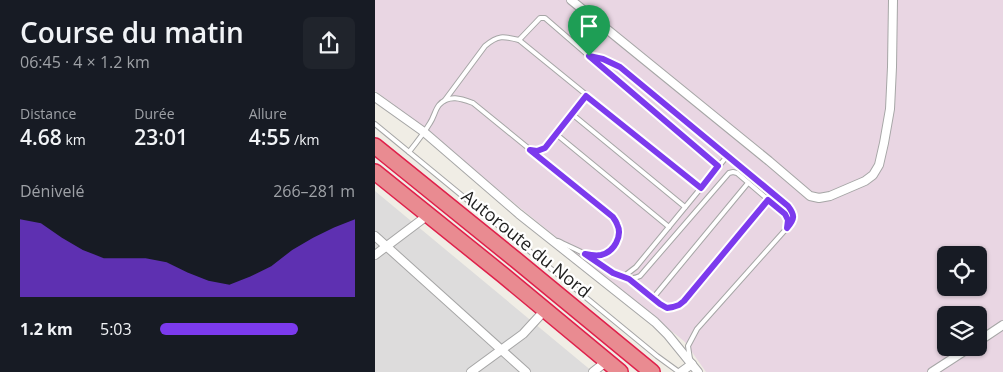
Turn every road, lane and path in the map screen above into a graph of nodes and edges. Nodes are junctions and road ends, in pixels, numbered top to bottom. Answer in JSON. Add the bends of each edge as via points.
{"nodes":[{"id":1,"x":571,"y":0,"type":"edge"},
{"id":2,"x":893,"y":0,"type":"edge"},
{"id":3,"x":519,"y":40,"type":"junction"},
{"id":4,"x":589,"y":56,"type":"junction"},
{"id":5,"x":586,"y":96,"type":"junction"},
{"id":6,"x":375,"y":97,"type":"edge"},
{"id":7,"x":445,"y":100,"type":"junction"},
{"id":8,"x":572,"y":114,"type":"junction"},
{"id":9,"x":375,"y":124,"type":"edge"},
{"id":10,"x":424,"y":132,"type":"junction"},
{"id":11,"x":556,"y":134,"type":"junction"},
{"id":12,"x":375,"y":146,"type":"edge"},
{"id":13,"x":530,"y":150,"type":"junction"},
{"id":14,"x":409,"y":152,"type":"junction"},
{"id":15,"x":728,"y":155,"type":"junction"},
{"id":16,"x":718,"y":166,"type":"junction"},
{"id":17,"x":375,"y":172,"type":"edge"},
{"id":18,"x":748,"y":183,"type":"junction"},
{"id":19,"x":701,"y":188,"type":"junction"},
{"id":20,"x":768,"y":200,"type":"junction"},
{"id":21,"x":685,"y":207,"type":"junction"},
{"id":22,"x":428,"y":214,"type":"junction"},
{"id":23,"x":669,"y":227,"type":"junction"},
{"id":24,"x":787,"y":228,"type":"junction"},
{"id":25,"x":375,"y":236,"type":"edge"},
{"id":26,"x":546,"y":236,"type":"junction"},
{"id":27,"x":387,"y":246,"type":"junction"},
{"id":28,"x":585,"y":254,"type":"junction"},
{"id":29,"x":375,"y":255,"type":"edge"},
{"id":30,"x":623,"y":277,"type":"junction"},
{"id":31,"x":629,"y":279,"type":"junction"},
{"id":32,"x":653,"y":298,"type":"junction"},
{"id":33,"x":545,"y":310,"type":"junction"},
{"id":34,"x":1003,"y":325,"type":"edge"},
{"id":35,"x":987,"y":336,"type":"edge"},
{"id":36,"x":501,"y":350,"type":"junction"},
{"id":37,"x":957,"y":356,"type":"edge"},
{"id":38,"x":607,"y":361,"type":"junction"},
{"id":39,"x":692,"y":364,"type":"junction"},
{"id":40,"x":471,"y":372,"type":"edge"},
{"id":41,"x":526,"y":372,"type":"edge"},
{"id":42,"x":593,"y":372,"type":"edge"},
{"id":43,"x":620,"y":372,"type":"edge"},
{"id":44,"x":652,"y":372,"type":"edge"},
{"id":45,"x":680,"y":372,"type":"edge"},
{"id":46,"x":698,"y":372,"type":"edge"},
{"id":47,"x":932,"y":372,"type":"edge"}],
"edges":[{"from":1,"to":2,"type":"street","via":[[810,196],[819,198],[865,181],[879,165],[890,109]]},
{"from":3,"to":4,"type":"lane","via":[[540,18],[545,18]]},
{"from":3,"to":5,"type":"lane"},
{"from":3,"to":7,"type":"lane","via":[[508,37],[493,39]]},
{"from":4,"to":15,"type":"lane","via":[[620,67]]},
{"from":4,"to":16,"type":"lane"},
{"from":5,"to":8,"type":"lane"},
{"from":5,"to":19,"type":"lane"},
{"from":6,"to":10,"type":"street"},
{"from":7,"to":10,"type":"lane"},
{"from":7,"to":13,"type":"lane","via":[[461,98],[473,103]]},
{"from":8,"to":11,"type":"lane"},
{"from":8,"to":21,"type":"lane"},
{"from":9,"to":14,"type":"lane"},
{"from":10,"to":14,"type":"lane"},
{"from":10,"to":26,"type":"street"},
{"from":11,"to":13,"type":"lane","via":[[545,148]]},
{"from":11,"to":23,"type":"lane"},
{"from":12,"to":44,"type":"highway","name":"Autoroute du Nord"},
{"from":13,"to":28,"type":"lane","via":[[613,217],[618,225],[617,242],[611,251],[602,255]]},
{"from":14,"to":45,"type":"lane"},
{"from":15,"to":16,"type":"lane"},
{"from":15,"to":24,"type":"lane","via":[[788,206],[793,218]]},
{"from":16,"to":19,"type":"lane"},
{"from":17,"to":22,"type":"highway"},
{"from":18,"to":20,"type":"lane"},
{"from":18,"to":31,"type":"lane","via":[[737,173],[729,173],[639,276]]},
{"from":18,"to":32,"type":"lane"},
{"from":19,"to":21,"type":"lane"},
{"from":20,"to":24,"type":"lane","via":[[785,214]]},
{"from":20,"to":32,"type":"lane","via":[[684,301],[667,308]]},
{"from":21,"to":23,"type":"lane"},
{"from":22,"to":27,"type":"street"},
{"from":22,"to":33,"type":"highway"},
{"from":23,"to":30,"type":"lane","via":[[636,267]]},
{"from":24,"to":39,"type":"lane","via":[[697,329],[688,346]]},
{"from":25,"to":27,"type":"street"},
{"from":26,"to":28,"type":"lane"},
{"from":26,"to":39,"type":"street","via":[[655,322]]},
{"from":27,"to":29,"type":"street"},
{"from":27,"to":36,"type":"street"},
{"from":28,"to":30,"type":"lane"},
{"from":30,"to":31,"type":"lane"},
{"from":31,"to":32,"type":"lane"},
{"from":33,"to":36,"type":"street","via":[[523,334]]},
{"from":33,"to":38,"type":"highway"},
{"from":34,"to":35,"type":"street"},
{"from":36,"to":40,"type":"street"},
{"from":36,"to":41,"type":"street"},
{"from":37,"to":47,"type":"street"},
{"from":38,"to":42,"type":"street"},
{"from":38,"to":43,"type":"highway"},
{"from":39,"to":45,"type":"street"},
{"from":39,"to":46,"type":"street"}]}
